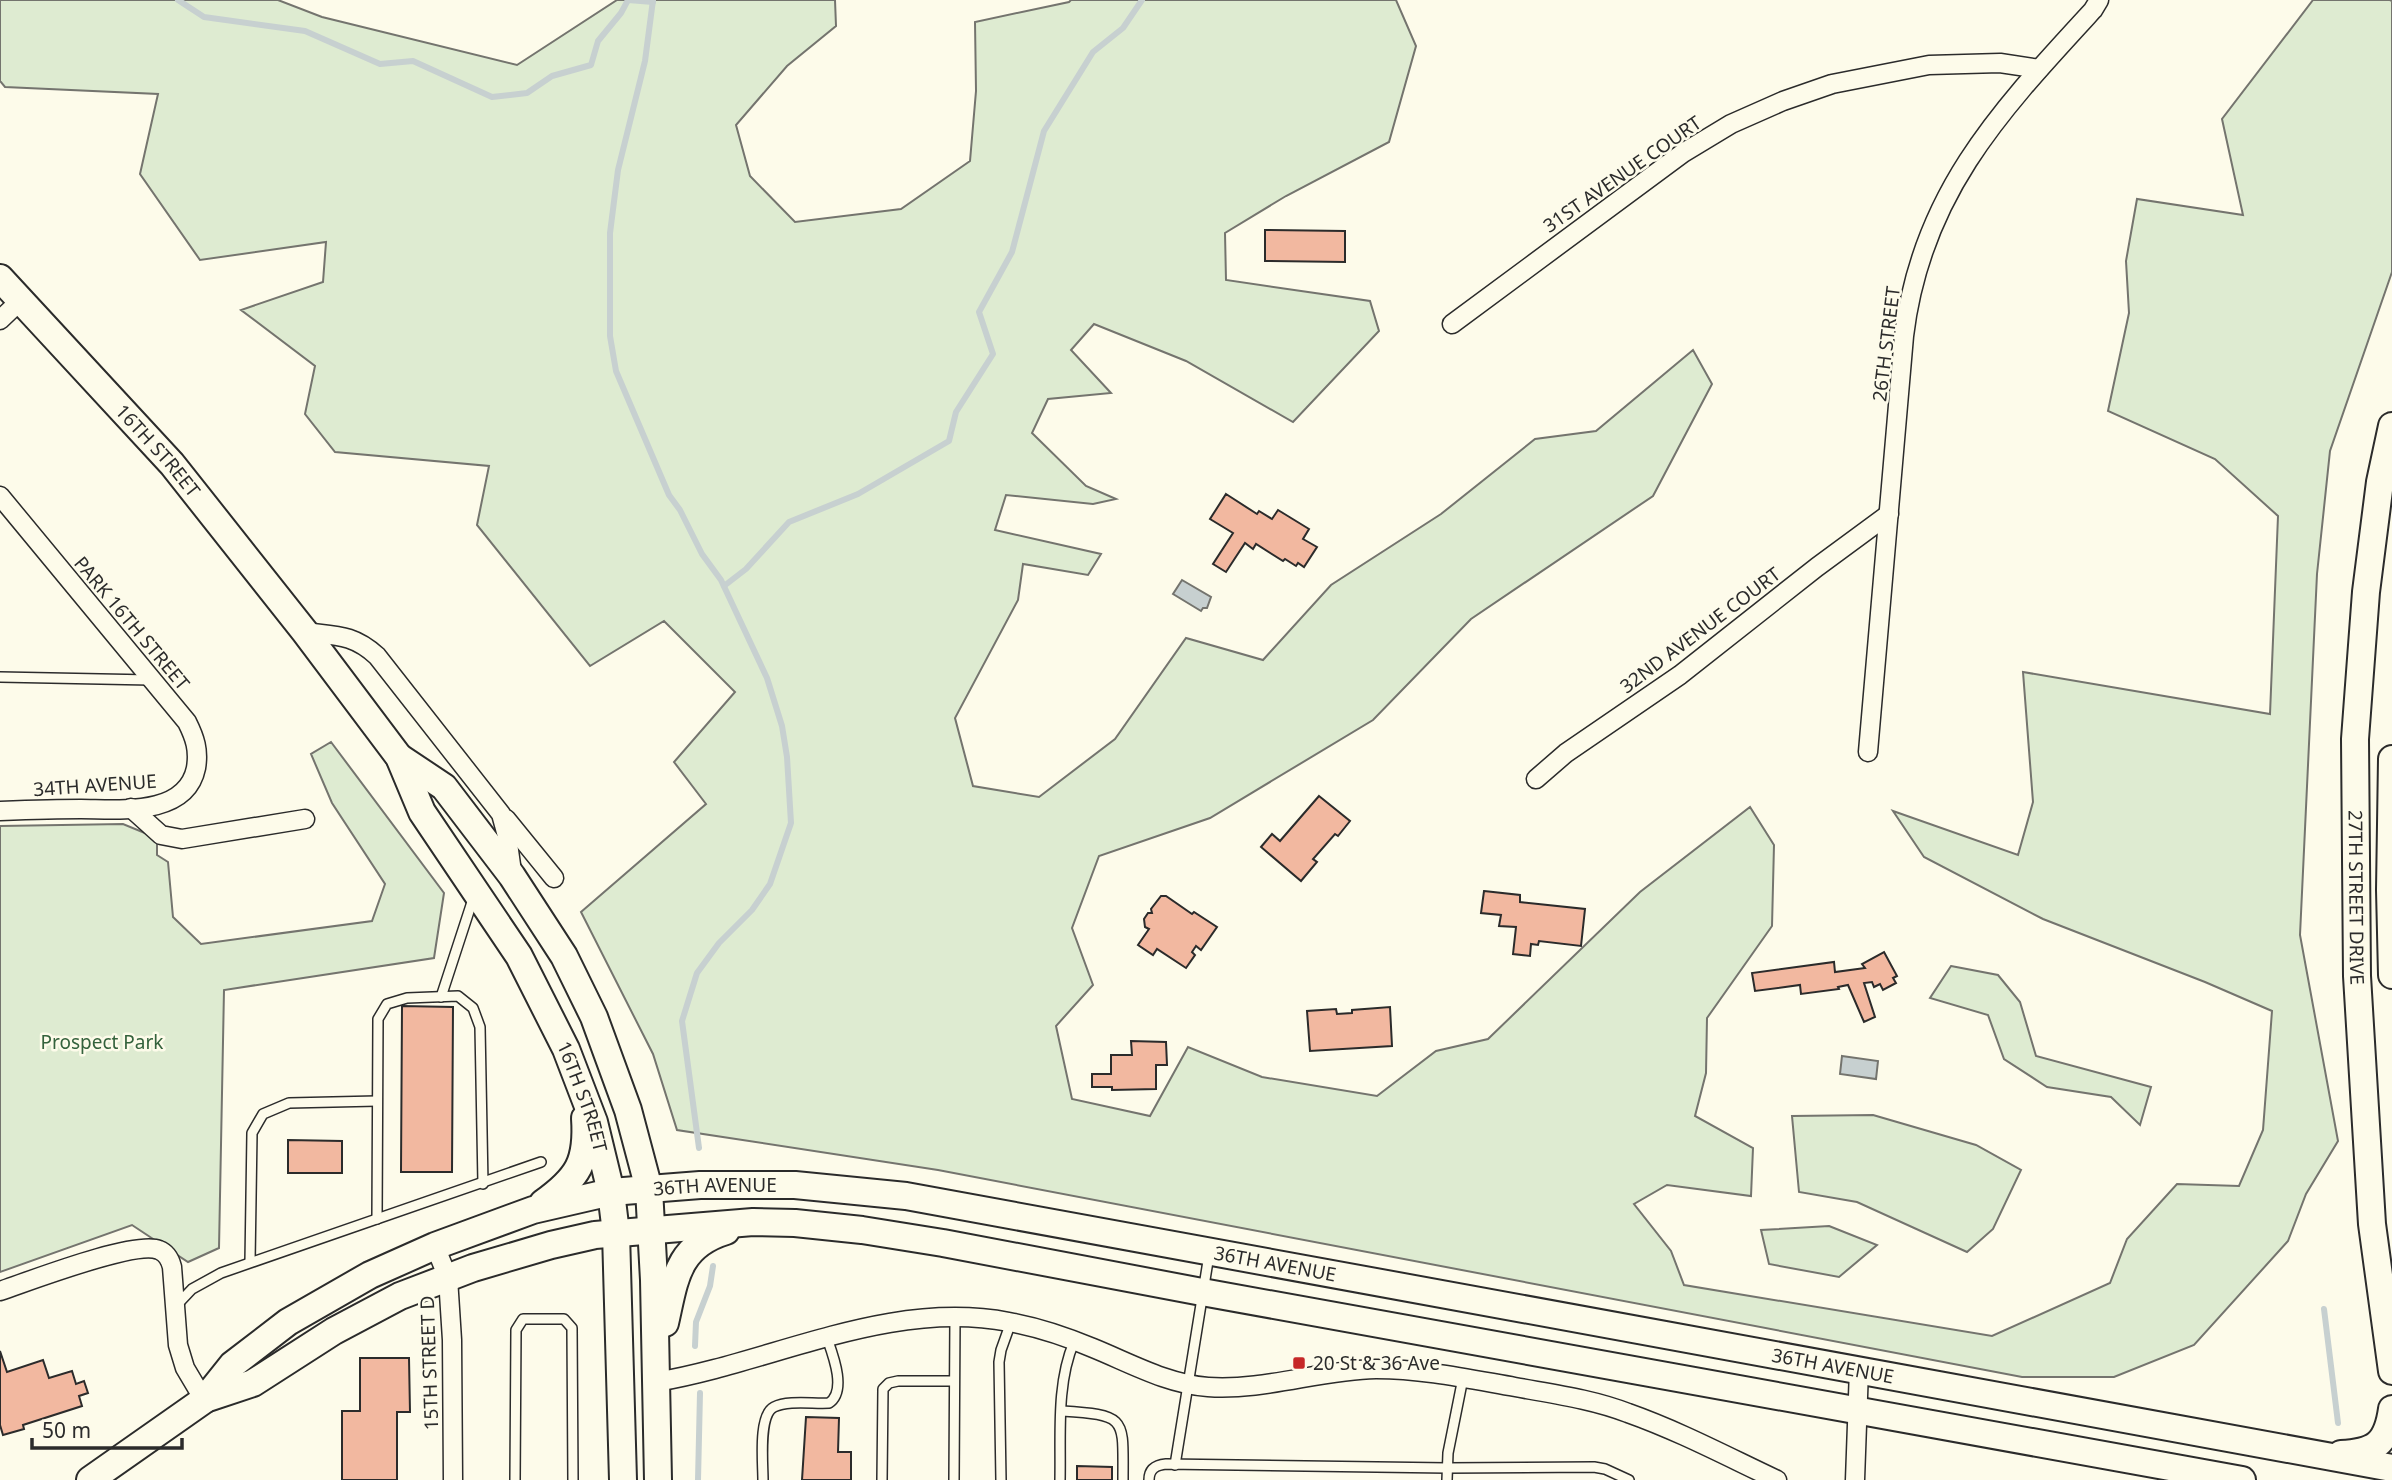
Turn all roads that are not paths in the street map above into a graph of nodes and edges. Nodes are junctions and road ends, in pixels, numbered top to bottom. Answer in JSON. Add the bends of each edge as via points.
{"nodes":[{"id":1,"x":2099,"y":0,"type":"edge"},
{"id":2,"x":2039,"y":69,"type":"junction"},
{"id":3,"x":0,"y":278,"type":"edge"},
{"id":4,"x":21,"y":300,"type":"junction"},
{"id":5,"x":0,"y":320,"type":"edge"},
{"id":6,"x":1452,"y":324,"type":"dead end"},
{"id":7,"x":2392,"y":426,"type":"edge"},
{"id":8,"x":0,"y":496,"type":"edge"},
{"id":9,"x":1889,"y":514,"type":"junction"},
{"id":10,"x":305,"y":632,"type":"junction"},
{"id":11,"x":0,"y":677,"type":"edge"},
{"id":12,"x":151,"y":680,"type":"junction"},
{"id":13,"x":1868,"y":752,"type":"dead end"},
{"id":14,"x":399,"y":757,"type":"junction"},
{"id":15,"x":2392,"y":760,"type":"edge"},
{"id":16,"x":1536,"y":779,"type":"dead end"},
{"id":17,"x":188,"y":788,"type":"joint"},
{"id":18,"x":131,"y":808,"type":"junction"},
{"id":19,"x":0,"y":811,"type":"edge"},
{"id":20,"x":501,"y":814,"type":"junction"},
{"id":21,"x":305,"y":819,"type":"dead end"},
{"id":22,"x":512,"y":876,"type":"junction"},
{"id":23,"x":554,"y":878,"type":"dead end"},
{"id":24,"x":476,"y":892,"type":"junction"},
{"id":25,"x":2392,"y":975,"type":"edge"},
{"id":26,"x":441,"y":997,"type":"junction"},
{"id":27,"x":566,"y":1049,"type":"junction"},
{"id":28,"x":377,"y":1101,"type":"junction"},
{"id":29,"x":541,"y":1162,"type":"dead end"},
{"id":30,"x":483,"y":1184,"type":"junction"},
{"id":31,"x":649,"y":1189,"type":"junction"},
{"id":32,"x":611,"y":1192,"type":"junction"},
{"id":33,"x":533,"y":1210,"type":"junction"},
{"id":34,"x":377,"y":1220,"type":"junction"},
{"id":35,"x":753,"y":1222,"type":"junction"},
{"id":36,"x":652,"y":1231,"type":"junction"},
{"id":37,"x":616,"y":1233,"type":"junction"},
{"id":38,"x":435,"y":1246,"type":"junction"},
{"id":39,"x":1209,"y":1253,"type":"junction"},
{"id":40,"x":250,"y":1262,"type":"junction"},
{"id":41,"x":447,"y":1278,"type":"junction"},
{"id":42,"x":0,"y":1291,"type":"edge"},
{"id":43,"x":1202,"y":1292,"type":"junction"},
{"id":44,"x":176,"y":1307,"type":"junction"},
{"id":45,"x":955,"y":1317,"type":"junction"},
{"id":46,"x":1011,"y":1322,"type":"junction"},
{"id":47,"x":827,"y":1338,"type":"junction"},
{"id":48,"x":1074,"y":1342,"type":"junction"},
{"id":49,"x":1859,"y":1369,"type":"junction"},
{"id":50,"x":2392,"y":1371,"type":"edge"},
{"id":51,"x":656,"y":1374,"type":"junction"},
{"id":52,"x":1463,"y":1378,"type":"junction"},
{"id":53,"x":954,"y":1381,"type":"junction"},
{"id":54,"x":1187,"y":1384,"type":"junction"},
{"id":55,"x":204,"y":1400,"type":"junction"},
{"id":56,"x":2392,"y":1409,"type":"edge"},
{"id":57,"x":1857,"y":1410,"type":"junction"},
{"id":58,"x":1062,"y":1412,"type":"junction"},
{"id":59,"x":2326,"y":1455,"type":"junction"},
{"id":60,"x":1175,"y":1465,"type":"junction"},
{"id":61,"x":1447,"y":1468,"type":"junction"},
{"id":62,"x":2392,"y":1468,"type":"edge"},
{"id":63,"x":90,"y":1480,"type":"edge"},
{"id":64,"x":453,"y":1480,"type":"edge"},
{"id":65,"x":515,"y":1480,"type":"edge"},
{"id":66,"x":573,"y":1480,"type":"edge"},
{"id":67,"x":623,"y":1480,"type":"edge"},
{"id":68,"x":658,"y":1480,"type":"edge"},
{"id":69,"x":763,"y":1480,"type":"edge"},
{"id":70,"x":882,"y":1480,"type":"edge"},
{"id":71,"x":954,"y":1480,"type":"edge"},
{"id":72,"x":1001,"y":1480,"type":"edge"},
{"id":73,"x":1060,"y":1480,"type":"edge"},
{"id":74,"x":1123,"y":1480,"type":"edge"},
{"id":75,"x":1149,"y":1480,"type":"edge"},
{"id":76,"x":1447,"y":1480,"type":"edge"},
{"id":77,"x":1629,"y":1480,"type":"edge"},
{"id":78,"x":1777,"y":1480,"type":"edge"},
{"id":79,"x":1855,"y":1480,"type":"edge"},
{"id":80,"x":2242,"y":1480,"type":"edge"}],
"edges":[{"from":1,"to":2,"type":"street","name":"26TH STREET"},
{"from":2,"to":6,"type":"street","name":"31ST AVENUE COURT","via":[[2000,62],[1929,65],[1832,84],[1731,124],[1683,153]]},
{"from":2,"to":9,"type":"street","name":"26TH STREET","via":[[1972,152],[1931,229],[1909,302]]},
{"from":3,"to":4,"type":"main road","name":"16TH STREET"},
{"from":4,"to":5,"type":"street"},
{"from":4,"to":10,"type":"main road","name":"16TH STREET","via":[[172,464]]},
{"from":7,"to":50,"type":"main road","name":"27TH STREET DRIVE","via":[[2366,592],[2355,739],[2357,976],[2372,1224]]},
{"from":8,"to":12,"type":"street","name":"PARK 16TH STREET"},
{"from":9,"to":13,"type":"street","name":"26TH STREET"},
{"from":9,"to":16,"type":"street","name":"32ND AVENUE COURT"},
{"from":10,"to":14,"type":"main road","name":"16TH STREET"},
{"from":10,"to":20,"type":"street","name":"16TH STREET","via":[[362,643],[377,656]]},
{"from":11,"to":12,"type":"lane"},
{"from":12,"to":17,"type":"street","name":"PARK 16TH STREET","via":[[187,722],[195,739],[197,761]]},
{"from":14,"to":22,"type":"main road","name":"16TH STREET","via":[[444,788]]},
{"from":14,"to":24,"type":"main road","name":"16TH STREET","via":[[422,812]]},
{"from":15,"to":25,"type":"main road","name":"27TH STREET DRIVE"},
{"from":17,"to":18,"type":"street","name":"34TH AVENUE","via":[[177,798]]},
{"from":18,"to":19,"type":"street","name":"34TH AVENUE"},
{"from":18,"to":21,"type":"street","via":[[161,835],[182,839]]},
{"from":20,"to":22,"type":"street","name":"16TH STREET"},
{"from":20,"to":23,"type":"street","name":"16TH STREET"},
{"from":22,"to":31,"type":"main road","name":"16TH STREET","via":[[564,956],[594,1017],[628,1110]]},
{"from":24,"to":26,"type":"lane"},
{"from":24,"to":27,"type":"main road","name":"16TH STREET","via":[[519,956]]},
{"from":26,"to":28,"type":"lane","via":[[387,1004],[379,1019]]},
{"from":26,"to":30,"type":"lane","via":[[458,996],[466,1002],[480,1027]]},
{"from":27,"to":32,"type":"main road","name":"16TH STREET","via":[[594,1122]]},
{"from":27,"to":33,"type":"main road","via":[[584,1112],[586,1148],[568,1184]]},
{"from":28,"to":34,"type":"lane"},
{"from":28,"to":40,"type":"lane","via":[[289,1104],[263,1114],[252,1133]]},
{"from":29,"to":30,"type":"lane"},
{"from":30,"to":34,"type":"lane"},
{"from":31,"to":32,"type":"main road","name":"36TH AVENUE"},
{"from":31,"to":36,"type":"main road","name":"16TH STREET"},
{"from":31,"to":39,"type":"main road","name":"36TH AVENUE","via":[[758,1184],[906,1196]]},
{"from":32,"to":33,"type":"main road","name":"36TH AVENUE"},
{"from":32,"to":37,"type":"main road","name":"16TH STREET"},
{"from":33,"to":38,"type":"main road","name":"36TH AVENUE"},
{"from":34,"to":40,"type":"lane"},
{"from":35,"to":36,"type":"main road","name":"36TH AVENUE"},
{"from":35,"to":43,"type":"main road","name":"36TH AVENUE","via":[[862,1230]]},
{"from":35,"to":51,"type":"main road","via":[[704,1239],[685,1256],[677,1273]]},
{"from":36,"to":37,"type":"main road","name":"36TH AVENUE"},
{"from":36,"to":51,"type":"main road","name":"16TH STREET"},
{"from":37,"to":41,"type":"main road","name":"36TH AVENUE","via":[[551,1245]]},
{"from":37,"to":67,"type":"main road","name":"16TH STREET"},
{"from":38,"to":41,"type":"street","name":"15TH STREET D"},
{"from":38,"to":55,"type":"main road","name":"36TH AVENUE","via":[[370,1275],[288,1322],[232,1365]]},
{"from":39,"to":43,"type":"lane"},
{"from":39,"to":49,"type":"main road","name":"36TH AVENUE"},
{"from":40,"to":44,"type":"lane","via":[[192,1289]]},
{"from":41,"to":55,"type":"main road","name":"36TH AVENUE","via":[[367,1314],[253,1383]]},
{"from":41,"to":64,"type":"street","name":"15TH STREET D"},
{"from":42,"to":44,"type":"street","via":[[150,1248],[169,1256]]},
{"from":43,"to":54,"type":"lane"},
{"from":43,"to":57,"type":"main road","name":"36TH AVENUE"},
{"from":44,"to":55,"type":"street","via":[[178,1345],[185,1368]]},
{"from":45,"to":46,"type":"street"},
{"from":45,"to":47,"type":"street","via":[[886,1322]]},
{"from":45,"to":53,"type":"lane"},
{"from":46,"to":48,"type":"street"},
{"from":46,"to":72,"type":"lane","via":[[999,1362]]},
{"from":47,"to":51,"type":"street","via":[[691,1376]]},
{"from":47,"to":69,"type":"lane","via":[[837,1374],[834,1399],[772,1408],[763,1428]]},
{"from":48,"to":54,"type":"street"},
{"from":48,"to":58,"type":"lane","via":[[1063,1382]]},
{"from":49,"to":57,"type":"street"},
{"from":49,"to":59,"type":"main road","name":"36TH AVENUE"},
{"from":51,"to":68,"type":"main road","name":"16TH STREET"},
{"from":52,"to":54,"type":"street","via":[[1375,1369],[1232,1387]]},
{"from":52,"to":61,"type":"lane"},
{"from":52,"to":78,"type":"street","via":[[1627,1412]]},
{"from":53,"to":70,"type":"lane","via":[[889,1382],[883,1389]]},
{"from":53,"to":71,"type":"lane"},
{"from":54,"to":60,"type":"lane"},
{"from":55,"to":63,"type":"main road","name":"36TH AVENUE"},
{"from":56,"to":59,"type":"main road","via":[[2386,1435],[2373,1448]]},
{"from":57,"to":79,"type":"street"},
{"from":57,"to":80,"type":"main road","name":"36TH AVENUE"},
{"from":58,"to":73,"type":"lane"},
{"from":58,"to":74,"type":"lane","via":[[1098,1413],[1117,1423],[1123,1434]]},
{"from":59,"to":62,"type":"main road","name":"36TH AVENUE"},
{"from":60,"to":61,"type":"lane"},
{"from":60,"to":75,"type":"lane","via":[[1157,1465]]},
{"from":61,"to":76,"type":"lane"},
{"from":61,"to":77,"type":"lane","via":[[1594,1467]]},
{"from":65,"to":66,"type":"lane","via":[[516,1330],[523,1319],[564,1319],[572,1328]]}]}
